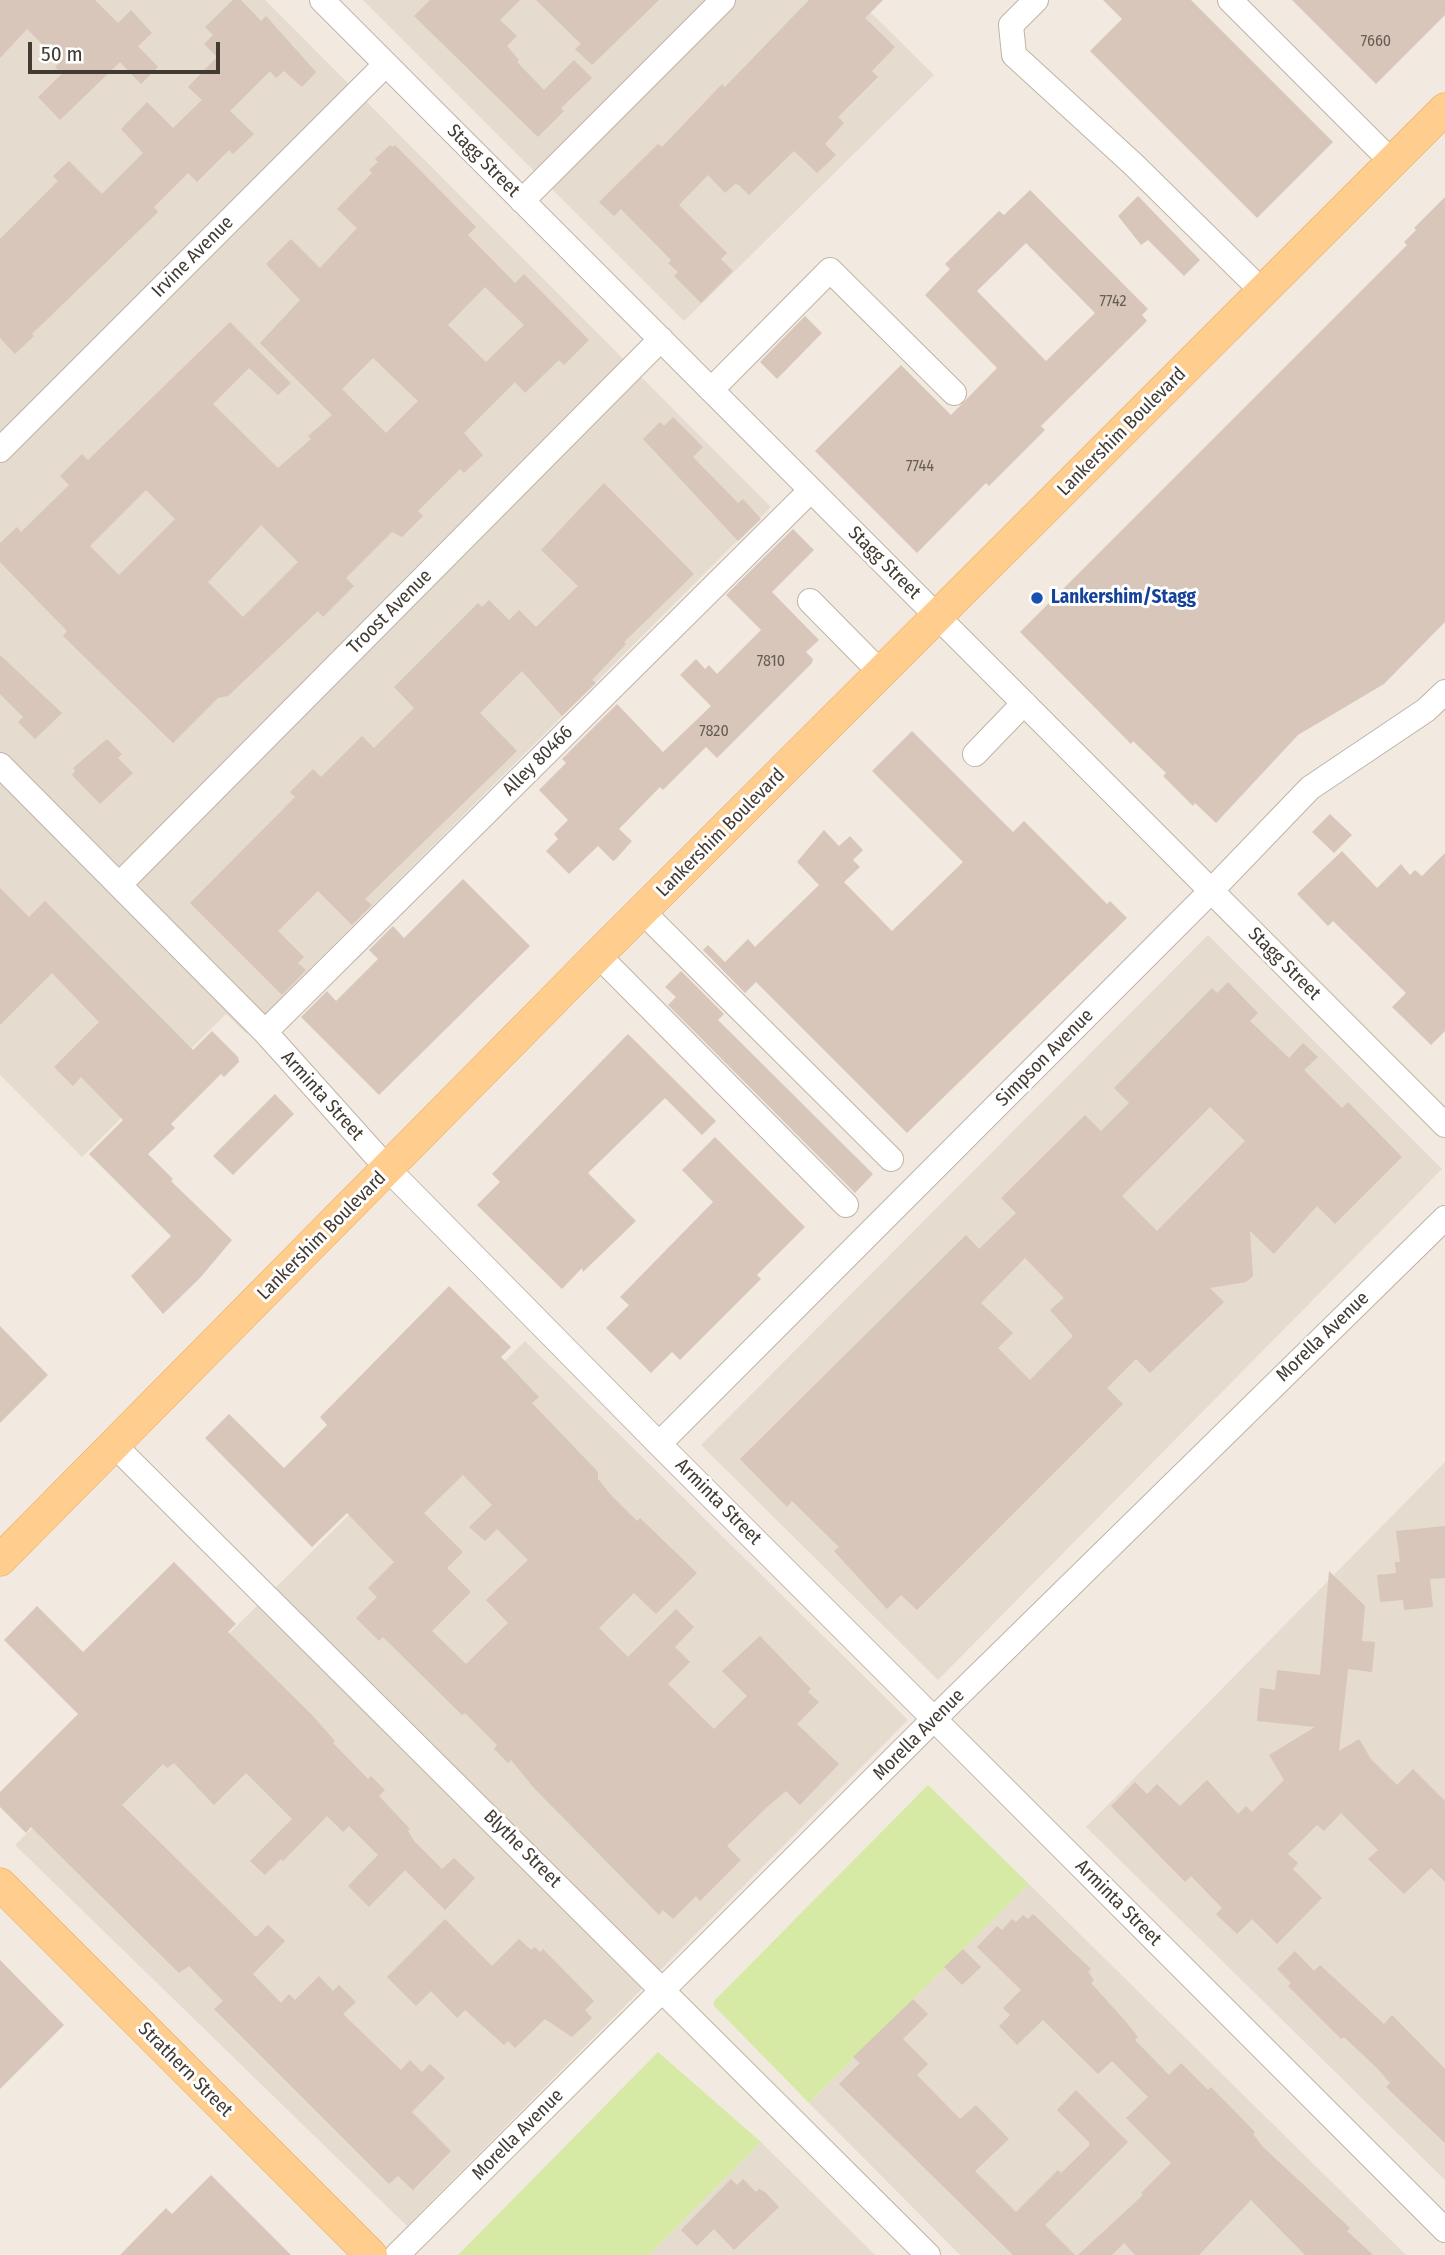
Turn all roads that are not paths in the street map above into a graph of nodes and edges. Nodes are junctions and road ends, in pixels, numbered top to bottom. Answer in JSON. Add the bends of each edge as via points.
{"nodes":[{"id":1,"x":322,"y":0,"type":"edge"},
{"id":2,"x":723,"y":0,"type":"edge"},
{"id":3,"x":1036,"y":0,"type":"edge"},
{"id":4,"x":1230,"y":0,"type":"edge"},
{"id":5,"x":386,"y":64,"type":"junction"},
{"id":6,"x":1445,"y":108,"type":"edge"},
{"id":7,"x":1392,"y":162,"type":"junction"},
{"id":8,"x":522,"y":201,"type":"junction"},
{"id":9,"x":1262,"y":291,"type":"junction"},
{"id":10,"x":661,"y":339,"type":"junction"},
{"id":11,"x":712,"y":390,"type":"junction"},
{"id":12,"x":954,"y":393,"type":"dead end"},
{"id":13,"x":0,"y":450,"type":"edge"},
{"id":14,"x":811,"y":490,"type":"junction"},
{"id":15,"x":810,"y":601,"type":"dead end"},
{"id":16,"x":937,"y":616,"type":"junction"},
{"id":17,"x":881,"y":673,"type":"junction"},
{"id":18,"x":1445,"y":692,"type":"edge"},
{"id":19,"x":1024,"y":703,"type":"junction"},
{"id":20,"x":975,"y":754,"type":"dead end"},
{"id":21,"x":0,"y":765,"type":"edge"},
{"id":22,"x":120,"y":885,"type":"junction"},
{"id":23,"x":1211,"y":891,"type":"junction"},
{"id":24,"x":642,"y":911,"type":"junction"},
{"id":25,"x":598,"y":955,"type":"junction"},
{"id":26,"x":265,"y":1032,"type":"junction"},
{"id":27,"x":1445,"y":1125,"type":"edge"},
{"id":28,"x":891,"y":1159,"type":"dead end"},
{"id":29,"x":388,"y":1169,"type":"junction"},
{"id":30,"x":846,"y":1205,"type":"dead end"},
{"id":31,"x":1445,"y":1218,"type":"edge"},
{"id":32,"x":659,"y":1444,"type":"junction"},
{"id":33,"x":114,"y":1445,"type":"junction"},
{"id":34,"x":0,"y":1560,"type":"edge"},
{"id":35,"x":934,"y":1719,"type":"junction"},
{"id":36,"x":0,"y":1884,"type":"edge"},
{"id":37,"x":664,"y":1990,"type":"junction"},
{"id":38,"x":1445,"y":2230,"type":"edge"},
{"id":39,"x":371,"y":2255,"type":"edge"},
{"id":40,"x":397,"y":2255,"type":"edge"},
{"id":41,"x":928,"y":2255,"type":"edge"}],
"edges":[{"from":1,"to":5,"type":"street","name":"Stagg Street"},
{"from":2,"to":8,"type":"street"},
{"from":3,"to":9,"type":"street","via":[[1010,25],[1014,55]]},
{"from":4,"to":7,"type":"street"},
{"from":5,"to":8,"type":"street","name":"Stagg Street"},
{"from":5,"to":13,"type":"street","name":"Irvine Avenue"},
{"from":6,"to":7,"type":"main road","name":"Lankershim Boulevard"},
{"from":7,"to":9,"type":"main road","name":"Lankershim Boulevard"},
{"from":8,"to":10,"type":"street","name":"Stagg Street"},
{"from":9,"to":16,"type":"main road","name":"Lankershim Boulevard"},
{"from":10,"to":11,"type":"street","name":"Stagg Street"},
{"from":10,"to":22,"type":"street","name":"Troost Avenue"},
{"from":11,"to":12,"type":"street","via":[[830,270]]},
{"from":11,"to":14,"type":"street","name":"Stagg Street"},
{"from":14,"to":16,"type":"street","name":"Stagg Street"},
{"from":14,"to":26,"type":"street","name":"Alley 80466"},
{"from":15,"to":17,"type":"street"},
{"from":16,"to":17,"type":"main road","name":"Lankershim Boulevard"},
{"from":16,"to":19,"type":"street","name":"Stagg Street"},
{"from":17,"to":24,"type":"main road","name":"Lankershim Boulevard"},
{"from":18,"to":23,"type":"street","name":"Simpson Avenue","via":[[1426,710],[1310,788]]},
{"from":19,"to":20,"type":"street"},
{"from":19,"to":23,"type":"street","name":"Stagg Street"},
{"from":21,"to":22,"type":"street","name":"Arminta Street"},
{"from":22,"to":26,"type":"street","name":"Arminta Street"},
{"from":23,"to":27,"type":"street","name":"Stagg Street"},
{"from":23,"to":32,"type":"street","name":"Simpson Avenue"},
{"from":24,"to":25,"type":"main road","name":"Lankershim Boulevard"},
{"from":24,"to":28,"type":"street"},
{"from":25,"to":29,"type":"main road","name":"Lankershim Boulevard"},
{"from":25,"to":30,"type":"street"},
{"from":26,"to":29,"type":"street","name":"Arminta Street"},
{"from":29,"to":32,"type":"street","name":"Arminta Street"},
{"from":29,"to":33,"type":"main road","name":"Lankershim Boulevard"},
{"from":31,"to":35,"type":"street","name":"Morella Avenue"},
{"from":32,"to":35,"type":"street","name":"Arminta Street"},
{"from":33,"to":34,"type":"main road","name":"Lankershim Boulevard"},
{"from":33,"to":37,"type":"street","name":"Blythe Street"},
{"from":35,"to":37,"type":"street","name":"Morella Avenue"},
{"from":35,"to":38,"type":"street","name":"Arminta Street"},
{"from":36,"to":39,"type":"main road","name":"Strathern Street"},
{"from":37,"to":40,"type":"street","name":"Morella Avenue"},
{"from":37,"to":41,"type":"street","name":"Blythe Street"}]}
